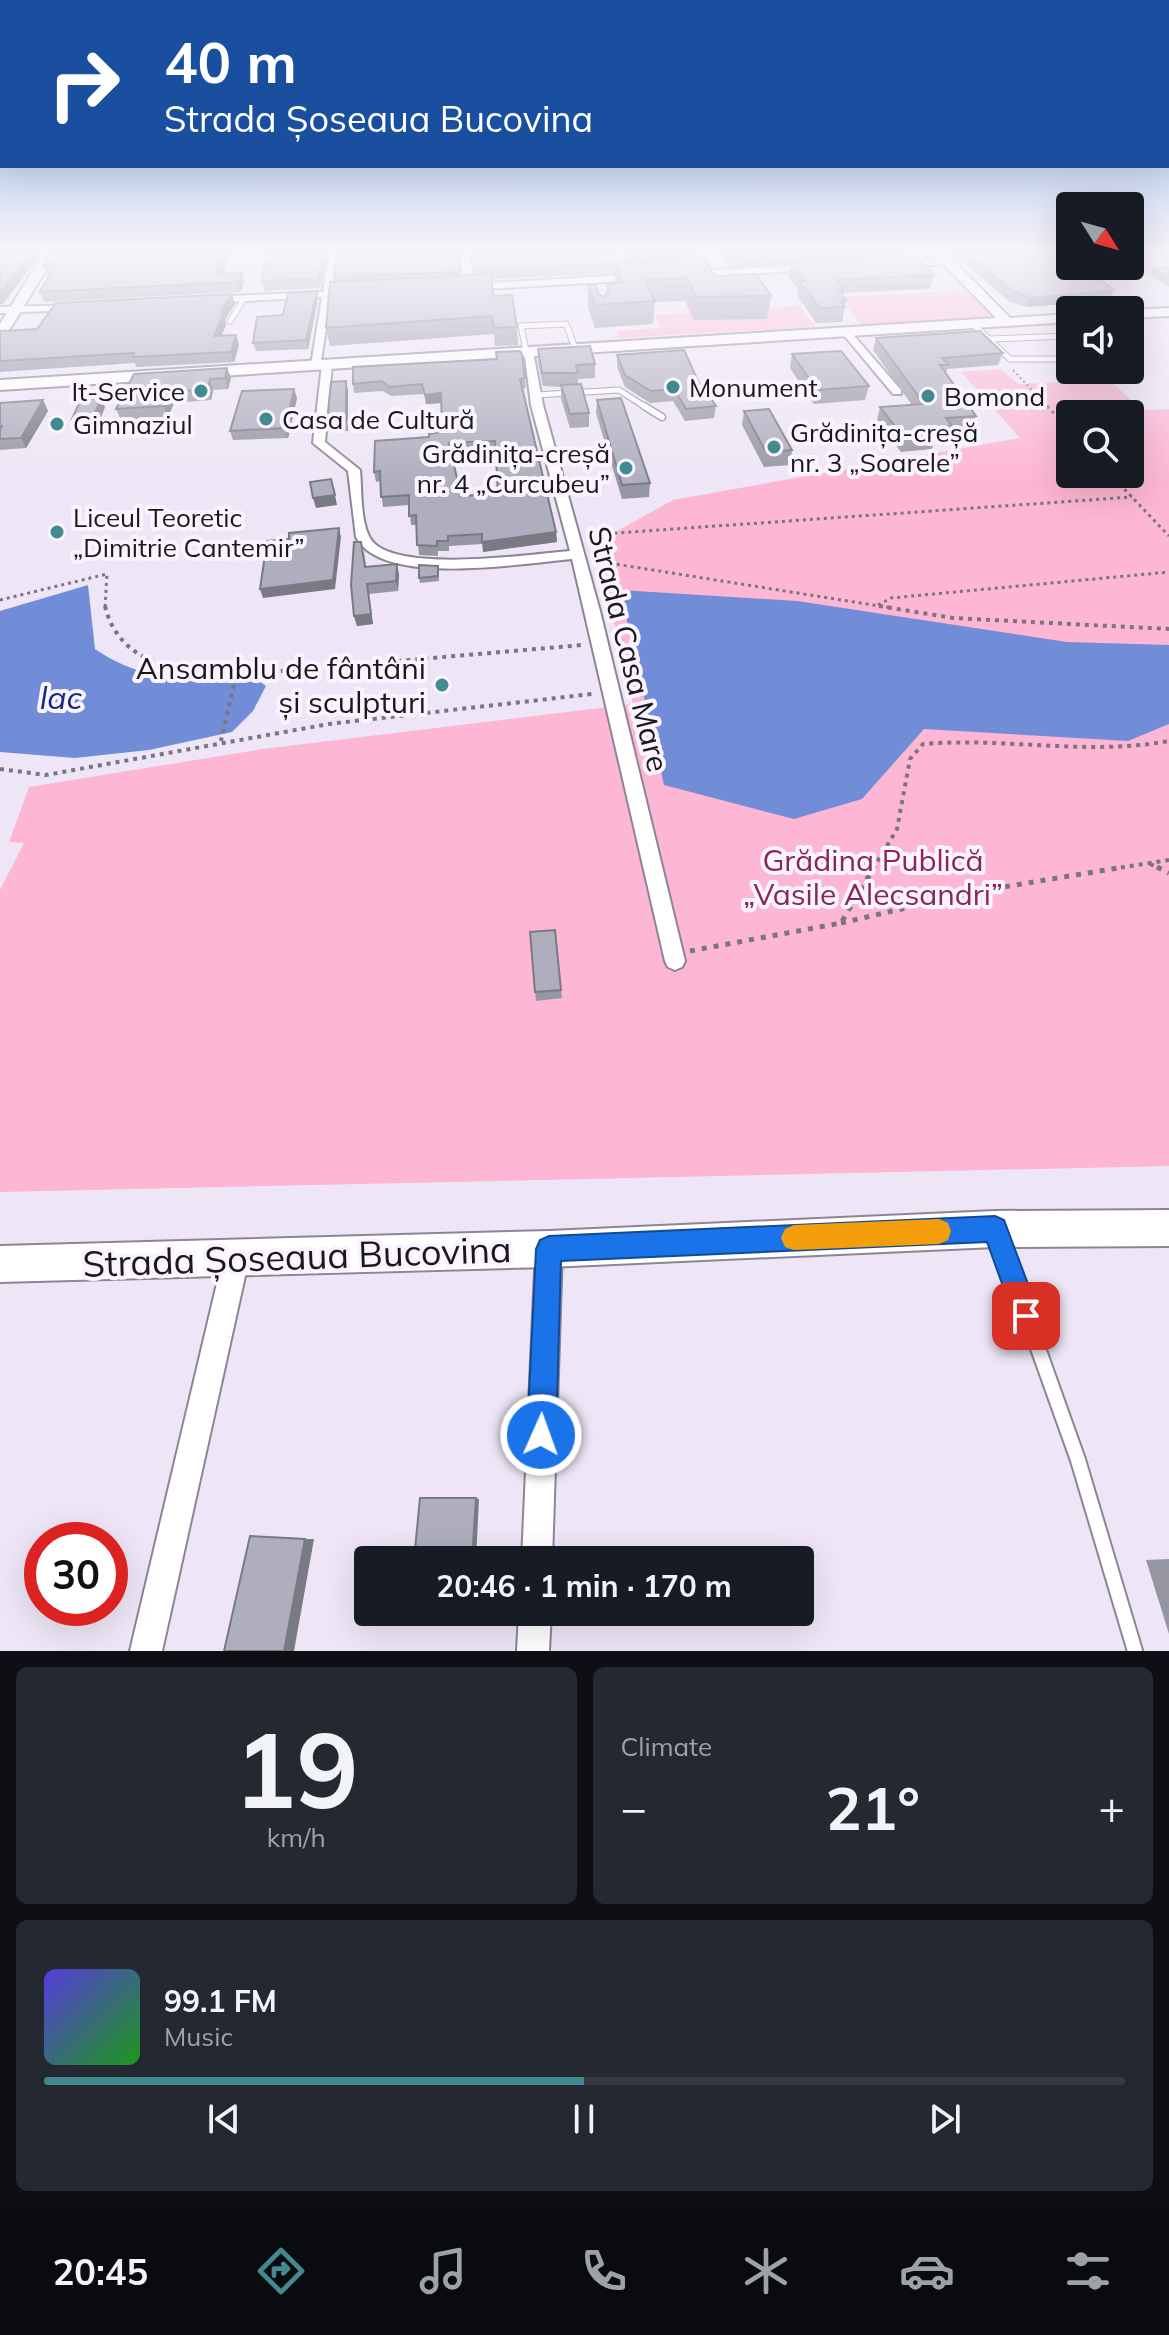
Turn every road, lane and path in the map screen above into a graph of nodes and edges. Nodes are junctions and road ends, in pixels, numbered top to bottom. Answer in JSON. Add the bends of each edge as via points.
{"nodes":[{"id":1,"x":324,"y":330,"type":"edge"},
{"id":2,"x":522,"y":330,"type":"edge"},
{"id":3,"x":568,"y":330,"type":"edge"},
{"id":4,"x":882,"y":330,"type":"edge"},
{"id":5,"x":979,"y":330,"type":"edge"},
{"id":6,"x":846,"y":332,"type":"junction"},
{"id":7,"x":1056,"y":337,"type":"edge"},
{"id":8,"x":988,"y":339,"type":"junction"},
{"id":9,"x":575,"y":348,"type":"junction"},
{"id":10,"x":527,"y":351,"type":"junction"},
{"id":11,"x":1056,"y":359,"type":"edge"},
{"id":12,"x":322,"y":365,"type":"junction"},
{"id":13,"x":1010,"y":367,"type":"dead end"},
{"id":14,"x":0,"y":385,"type":"edge"},
{"id":15,"x":897,"y":392,"type":"dead end"},
{"id":16,"x":536,"y":395,"type":"junction"},
{"id":17,"x":1056,"y":415,"type":"edge"},
{"id":18,"x":662,"y":417,"type":"dead end"},
{"id":19,"x":1123,"y":488,"type":"edge"},
{"id":20,"x":1132,"y":497,"type":"junction"},
{"id":21,"x":1169,"y":536,"type":"edge"},
{"id":22,"x":577,"y":554,"type":"junction"},
{"id":23,"x":1169,"y":572,"type":"edge"},
{"id":24,"x":0,"y":600,"type":"edge"},
{"id":25,"x":878,"y":605,"type":"junction"},
{"id":26,"x":1169,"y":629,"type":"edge"},
{"id":27,"x":607,"y":669,"type":"junction"},
{"id":28,"x":589,"y":670,"type":"junction"},
{"id":29,"x":236,"y":675,"type":"junction"},
{"id":30,"x":1169,"y":741,"type":"edge"},
{"id":31,"x":221,"y":742,"type":"junction"},
{"id":32,"x":0,"y":769,"type":"edge"},
{"id":33,"x":1169,"y":860,"type":"edge"},
{"id":34,"x":1148,"y":863,"type":"junction"},
{"id":35,"x":1169,"y":873,"type":"edge"},
{"id":36,"x":841,"y":923,"type":"junction"},
{"id":37,"x":675,"y":957,"type":"joint"},
{"id":38,"x":1169,"y":1228,"type":"edge"},
{"id":39,"x":995,"y":1229,"type":"junction"},
{"id":40,"x":549,"y":1249,"type":"junction"},
{"id":41,"x":236,"y":1258,"type":"junction"},
{"id":42,"x":0,"y":1264,"type":"edge"},
{"id":43,"x":538,"y":1546,"type":"edge"},
{"id":44,"x":534,"y":1626,"type":"edge"},
{"id":45,"x":146,"y":1651,"type":"edge"},
{"id":46,"x":533,"y":1651,"type":"edge"},
{"id":47,"x":1135,"y":1651,"type":"edge"}],
"edges":[{"from":1,"to":12,"type":"street"},
{"from":2,"to":10,"type":"lane"},
{"from":3,"to":9,"type":"lane"},
{"from":4,"to":6,"type":"main road"},
{"from":5,"to":8,"type":"lane"},
{"from":6,"to":9,"type":"main road"},
{"from":6,"to":15,"type":"street"},
{"from":7,"to":8,"type":"lane"},
{"from":8,"to":11,"type":"lane","via":[[1014,360]]},
{"from":9,"to":10,"type":"main road"},
{"from":10,"to":12,"type":"main road"},
{"from":10,"to":16,"type":"street","name":"Strada Casa Mare"},
{"from":12,"to":14,"type":"main road"},
{"from":12,"to":22,"type":"street","via":[[319,443],[354,470],[362,532],[377,552],[411,563]]},
{"from":13,"to":17,"type":"path"},
{"from":16,"to":18,"type":"lane","via":[[619,390]]},
{"from":16,"to":22,"type":"street","name":"Strada Casa Mare"},
{"from":19,"to":20,"type":"path"},
{"from":20,"to":21,"type":"path"},
{"from":20,"to":22,"type":"path","via":[[602,534]]},
{"from":22,"to":25,"type":"path"},
{"from":22,"to":27,"type":"street","name":"Strada Casa Mare"},
{"from":23,"to":25,"type":"path","via":[[891,598]]},
{"from":24,"to":29,"type":"path","via":[[107,574],[103,589],[108,623],[118,641],[167,668]]},
{"from":25,"to":26,"type":"path","via":[[953,618]]},
{"from":27,"to":28,"type":"path"},
{"from":27,"to":37,"type":"street","name":"Strada Casa Mare"},
{"from":28,"to":29,"type":"path","via":[[582,645]]},
{"from":28,"to":31,"type":"path","via":[[592,694]]},
{"from":29,"to":31,"type":"path"},
{"from":30,"to":36,"type":"path","via":[[1110,751],[992,740],[923,744],[910,759],[897,829]]},
{"from":31,"to":32,"type":"path","via":[[46,775]]},
{"from":33,"to":34,"type":"path"},
{"from":34,"to":35,"type":"path"},
{"from":34,"to":36,"type":"path","via":[[979,891]]},
{"from":36,"to":37,"type":"path"},
{"from":38,"to":39,"type":"main road","name":"Strada Șoseaua Bucovina"},
{"from":39,"to":40,"type":"main road","name":"Strada Șoseaua Bucovina"},
{"from":39,"to":47,"type":"lane","via":[[1078,1460]]},
{"from":40,"to":41,"type":"main road","name":"Strada Șoseaua Bucovina"},
{"from":40,"to":43,"type":"street"},
{"from":41,"to":42,"type":"main road","name":"Strada Șoseaua Bucovina"},
{"from":41,"to":45,"type":"street"},
{"from":44,"to":46,"type":"street"}]}
